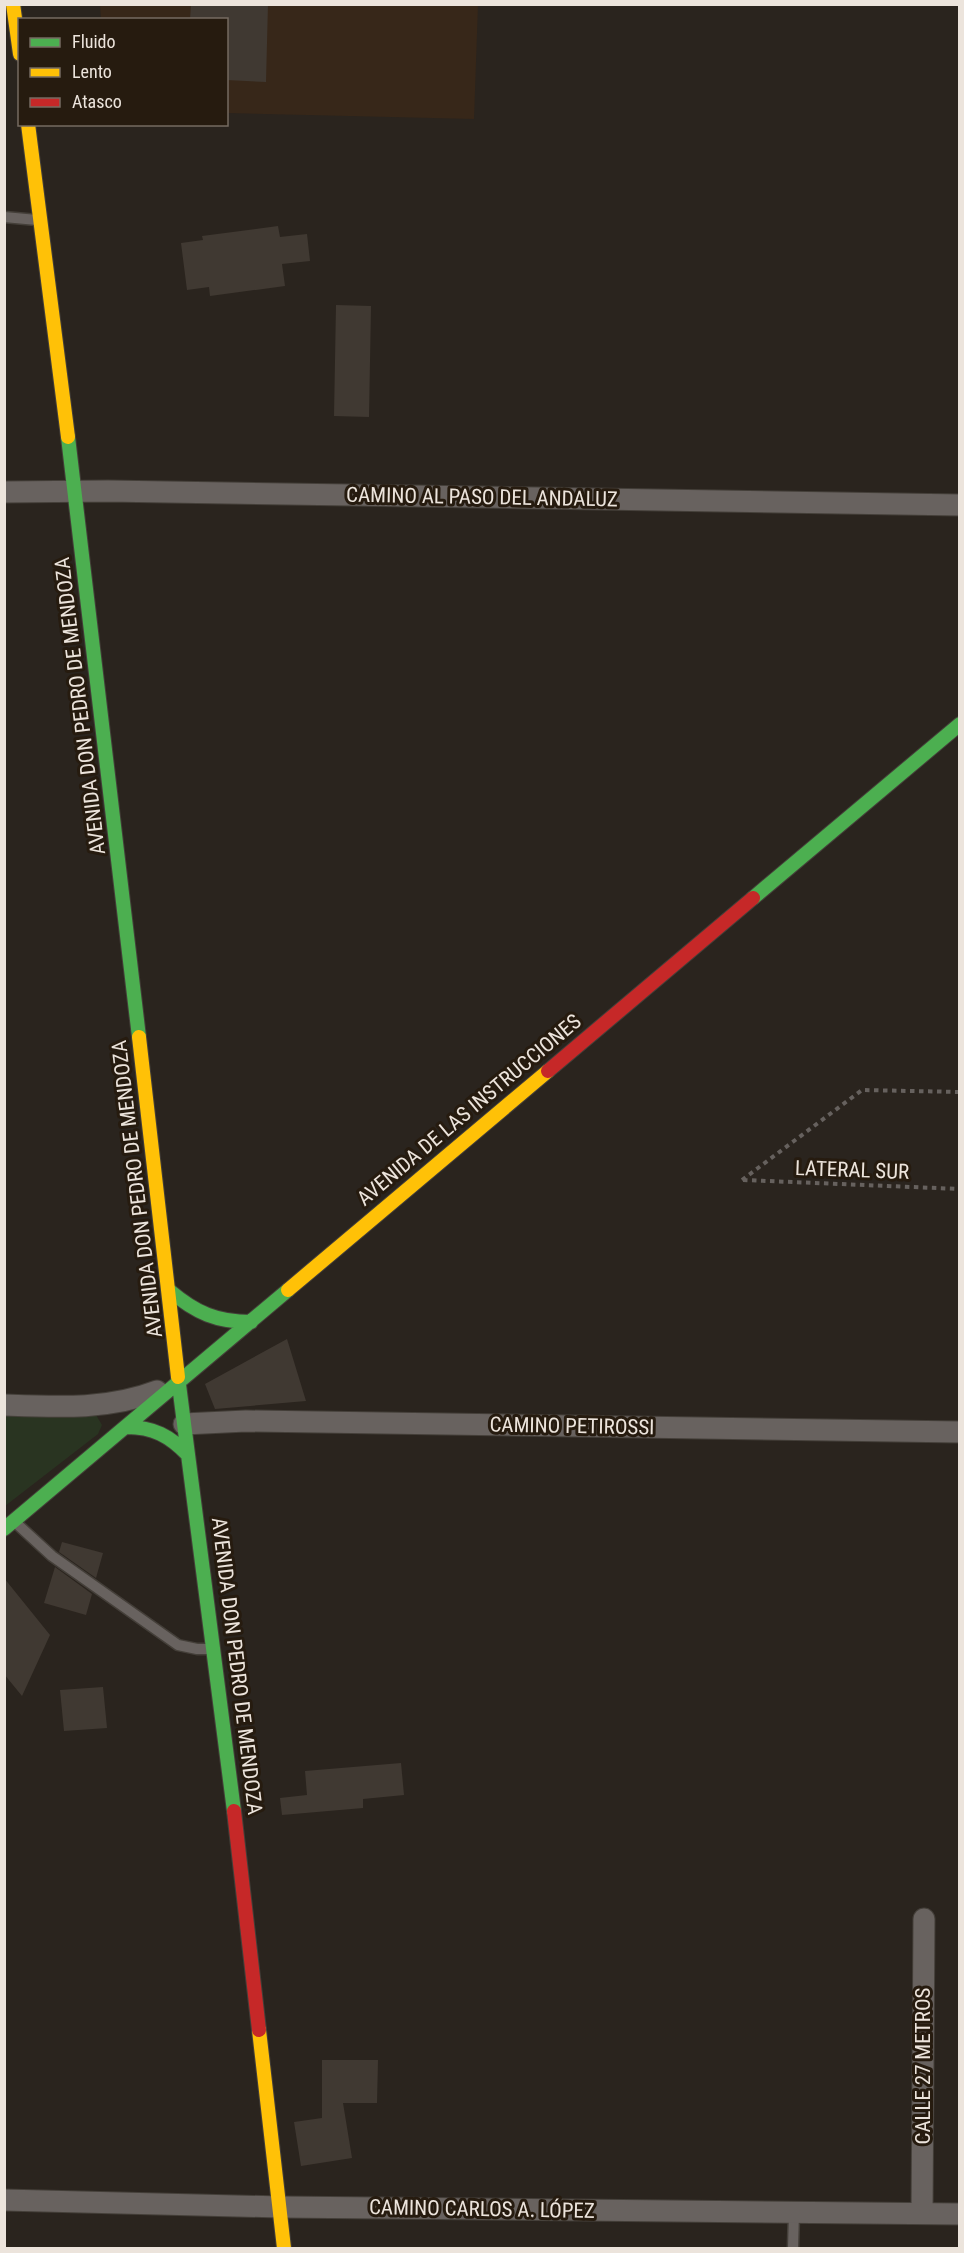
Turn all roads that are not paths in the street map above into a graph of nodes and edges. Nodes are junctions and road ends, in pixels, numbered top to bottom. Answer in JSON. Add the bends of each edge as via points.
{"nodes":[{"id":1,"x":13,"y":4,"type":"edge"},
{"id":2,"x":18,"y":40,"type":"edge"},
{"id":3,"x":28,"y":126,"type":"edge"},
{"id":4,"x":4,"y":217,"type":"edge"},
{"id":5,"x":41,"y":221,"type":"junction"},
{"id":6,"x":75,"y":491,"type":"junction"},
{"id":7,"x":4,"y":492,"type":"edge"},
{"id":8,"x":960,"y":505,"type":"edge"},
{"id":9,"x":960,"y":724,"type":"edge"},
{"id":10,"x":170,"y":1291,"type":"junction"},
{"id":11,"x":250,"y":1322,"type":"junction"},
{"id":12,"x":180,"y":1382,"type":"junction"},
{"id":13,"x":4,"y":1405,"type":"edge"},
{"id":14,"x":184,"y":1424,"type":"junction"},
{"id":15,"x":127,"y":1427,"type":"junction"},
{"id":16,"x":960,"y":1432,"type":"edge"},
{"id":17,"x":188,"y":1455,"type":"junction"},
{"id":18,"x":9,"y":1525,"type":"edge"},
{"id":19,"x":216,"y":1649,"type":"junction"},
{"id":20,"x":924,"y":1918,"type":"dead end"},
{"id":21,"x":4,"y":2200,"type":"edge"},
{"id":22,"x":279,"y":2207,"type":"junction"},
{"id":23,"x":794,"y":2212,"type":"junction"},
{"id":24,"x":922,"y":2213,"type":"junction"},
{"id":25,"x":960,"y":2214,"type":"edge"},
{"id":26,"x":284,"y":2248,"type":"edge"},
{"id":27,"x":793,"y":2248,"type":"edge"}],
"edges":[{"from":1,"to":2,"type":"main road"},
{"from":3,"to":5,"type":"main road","name":"AVENIDA DON PEDRO DE MENDOZA"},
{"from":4,"to":5,"type":"lane"},
{"from":5,"to":6,"type":"main road","name":"AVENIDA DON PEDRO DE MENDOZA"},
{"from":6,"to":7,"type":"street","name":"CAMINO AL PASO DEL ANDALUZ"},
{"from":6,"to":8,"type":"street","name":"CAMINO AL PASO DEL ANDALUZ"},
{"from":6,"to":10,"type":"main road","name":"AVENIDA DON PEDRO DE MENDOZA"},
{"from":9,"to":11,"type":"main road","name":"AVENIDA DE LAS INSTRUCCIONES"},
{"from":10,"to":11,"type":"main road","via":[[202,1316],[223,1323]]},
{"from":10,"to":12,"type":"main road","name":"AVENIDA DON PEDRO DE MENDOZA"},
{"from":11,"to":12,"type":"main road","name":"AVENIDA DE LAS INSTRUCCIONES"},
{"from":12,"to":13,"type":"street","via":[[114,1404]]},
{"from":12,"to":14,"type":"main road","name":"AVENIDA DON PEDRO DE MENDOZA"},
{"from":12,"to":15,"type":"main road","name":"AVENIDA DE LAS INSTRUCCIONES"},
{"from":14,"to":16,"type":"street","name":"CAMINO PETIROSSI","via":[[237,1421]]},
{"from":14,"to":17,"type":"main road","name":"AVENIDA DON PEDRO DE MENDOZA"},
{"from":15,"to":17,"type":"main road","via":[[158,1430],[172,1437]]},
{"from":15,"to":18,"type":"main road","name":"AVENIDA DE LAS INSTRUCCIONES"},
{"from":17,"to":19,"type":"main road","name":"AVENIDA DON PEDRO DE MENDOZA"},
{"from":18,"to":19,"type":"lane","via":[[178,1645]]},
{"from":19,"to":22,"type":"main road","name":"AVENIDA DON PEDRO DE MENDOZA"},
{"from":20,"to":24,"type":"street","name":"CALLE 27 METROS"},
{"from":21,"to":22,"type":"street","name":"CAMINO CARLOS A. LÓPEZ"},
{"from":22,"to":23,"type":"street","name":"CAMINO CARLOS A. LÓPEZ"},
{"from":22,"to":26,"type":"main road","name":"AVENIDA DON PEDRO DE MENDOZA"},
{"from":23,"to":24,"type":"street","name":"CAMINO CARLOS A. LÓPEZ"},
{"from":23,"to":27,"type":"lane"},
{"from":24,"to":25,"type":"street","name":"CAMINO CARLOS A. LÓPEZ"}]}
